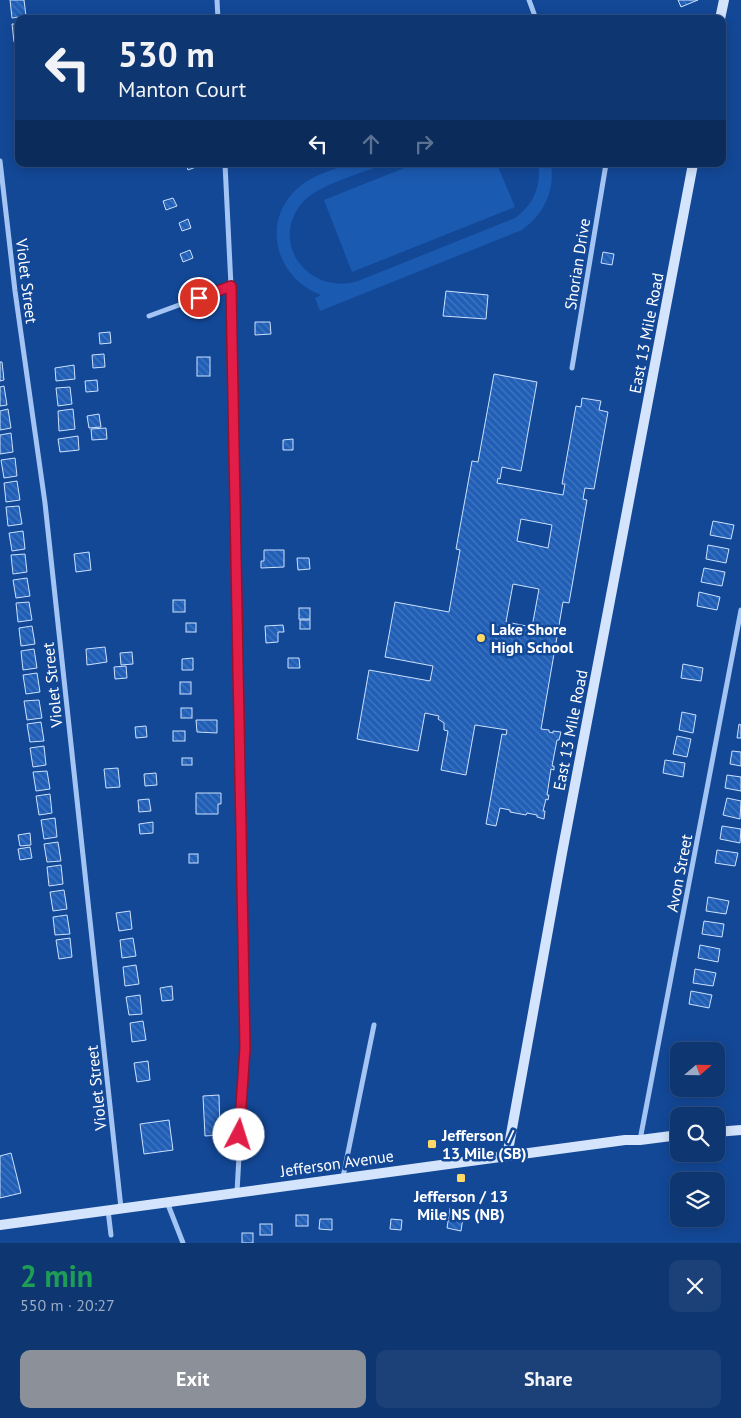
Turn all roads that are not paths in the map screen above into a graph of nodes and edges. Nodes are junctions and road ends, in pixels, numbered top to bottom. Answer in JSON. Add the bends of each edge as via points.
{"nodes":[{"id":1,"x":217,"y":0,"type":"edge"},
{"id":2,"x":529,"y":0,"type":"edge"},
{"id":3,"x":724,"y":0,"type":"edge"},
{"id":4,"x":218,"y":15,"type":"edge"},
{"id":5,"x":535,"y":15,"type":"edge"},
{"id":6,"x":721,"y":15,"type":"edge"},
{"id":7,"x":0,"y":161,"type":"edge"},
{"id":8,"x":225,"y":167,"type":"edge"},
{"id":9,"x":606,"y":167,"type":"edge"},
{"id":10,"x":692,"y":167,"type":"edge"},
{"id":11,"x":231,"y":286,"type":"junction"},
{"id":12,"x":150,"y":316,"type":"dead end"},
{"id":13,"x":572,"y":368,"type":"dead end"},
{"id":14,"x":741,"y":610,"type":"edge"},
{"id":15,"x":374,"y":1025,"type":"dead end"},
{"id":16,"x":741,"y":1130,"type":"edge"},
{"id":17,"x":725,"y":1131,"type":"edge"},
{"id":18,"x":670,"y":1136,"type":"edge"},
{"id":19,"x":640,"y":1140,"type":"junction"},
{"id":20,"x":507,"y":1156,"type":"junction"},
{"id":21,"x":343,"y":1177,"type":"junction"},
{"id":22,"x":237,"y":1192,"type":"junction"},
{"id":23,"x":167,"y":1202,"type":"junction"},
{"id":24,"x":121,"y":1208,"type":"junction"},
{"id":25,"x":108,"y":1210,"type":"junction"},
{"id":26,"x":0,"y":1225,"type":"edge"},
{"id":27,"x":111,"y":1234,"type":"dead end"},
{"id":28,"x":183,"y":1243,"type":"edge"}],
"edges":[{"from":1,"to":4,"type":"street"},
{"from":2,"to":5,"type":"street"},
{"from":3,"to":6,"type":"main road"},
{"from":7,"to":24,"type":"street","name":"Violet Street","via":[[14,290],[46,511]]},
{"from":8,"to":11,"type":"street"},
{"from":9,"to":13,"type":"street","name":"Shorian Drive"},
{"from":10,"to":20,"type":"main road","name":"East 13 Mile Road"},
{"from":11,"to":12,"type":"street"},
{"from":11,"to":22,"type":"street","via":[[245,1048]]},
{"from":14,"to":19,"type":"street","name":"Avon Street"},
{"from":15,"to":21,"type":"street"},
{"from":16,"to":17,"type":"main road"},
{"from":18,"to":19,"type":"main road","name":"Jefferson Avenue"},
{"from":19,"to":20,"type":"main road","name":"Jefferson Avenue"},
{"from":20,"to":21,"type":"main road","name":"Jefferson Avenue"},
{"from":21,"to":22,"type":"main road","name":"Jefferson Avenue"},
{"from":22,"to":23,"type":"main road","name":"Jefferson Avenue"},
{"from":23,"to":24,"type":"main road","name":"Jefferson Avenue"},
{"from":23,"to":28,"type":"street"},
{"from":24,"to":25,"type":"main road","name":"Jefferson Avenue"},
{"from":25,"to":26,"type":"main road","name":"Jefferson Avenue"},
{"from":25,"to":27,"type":"street"}]}
